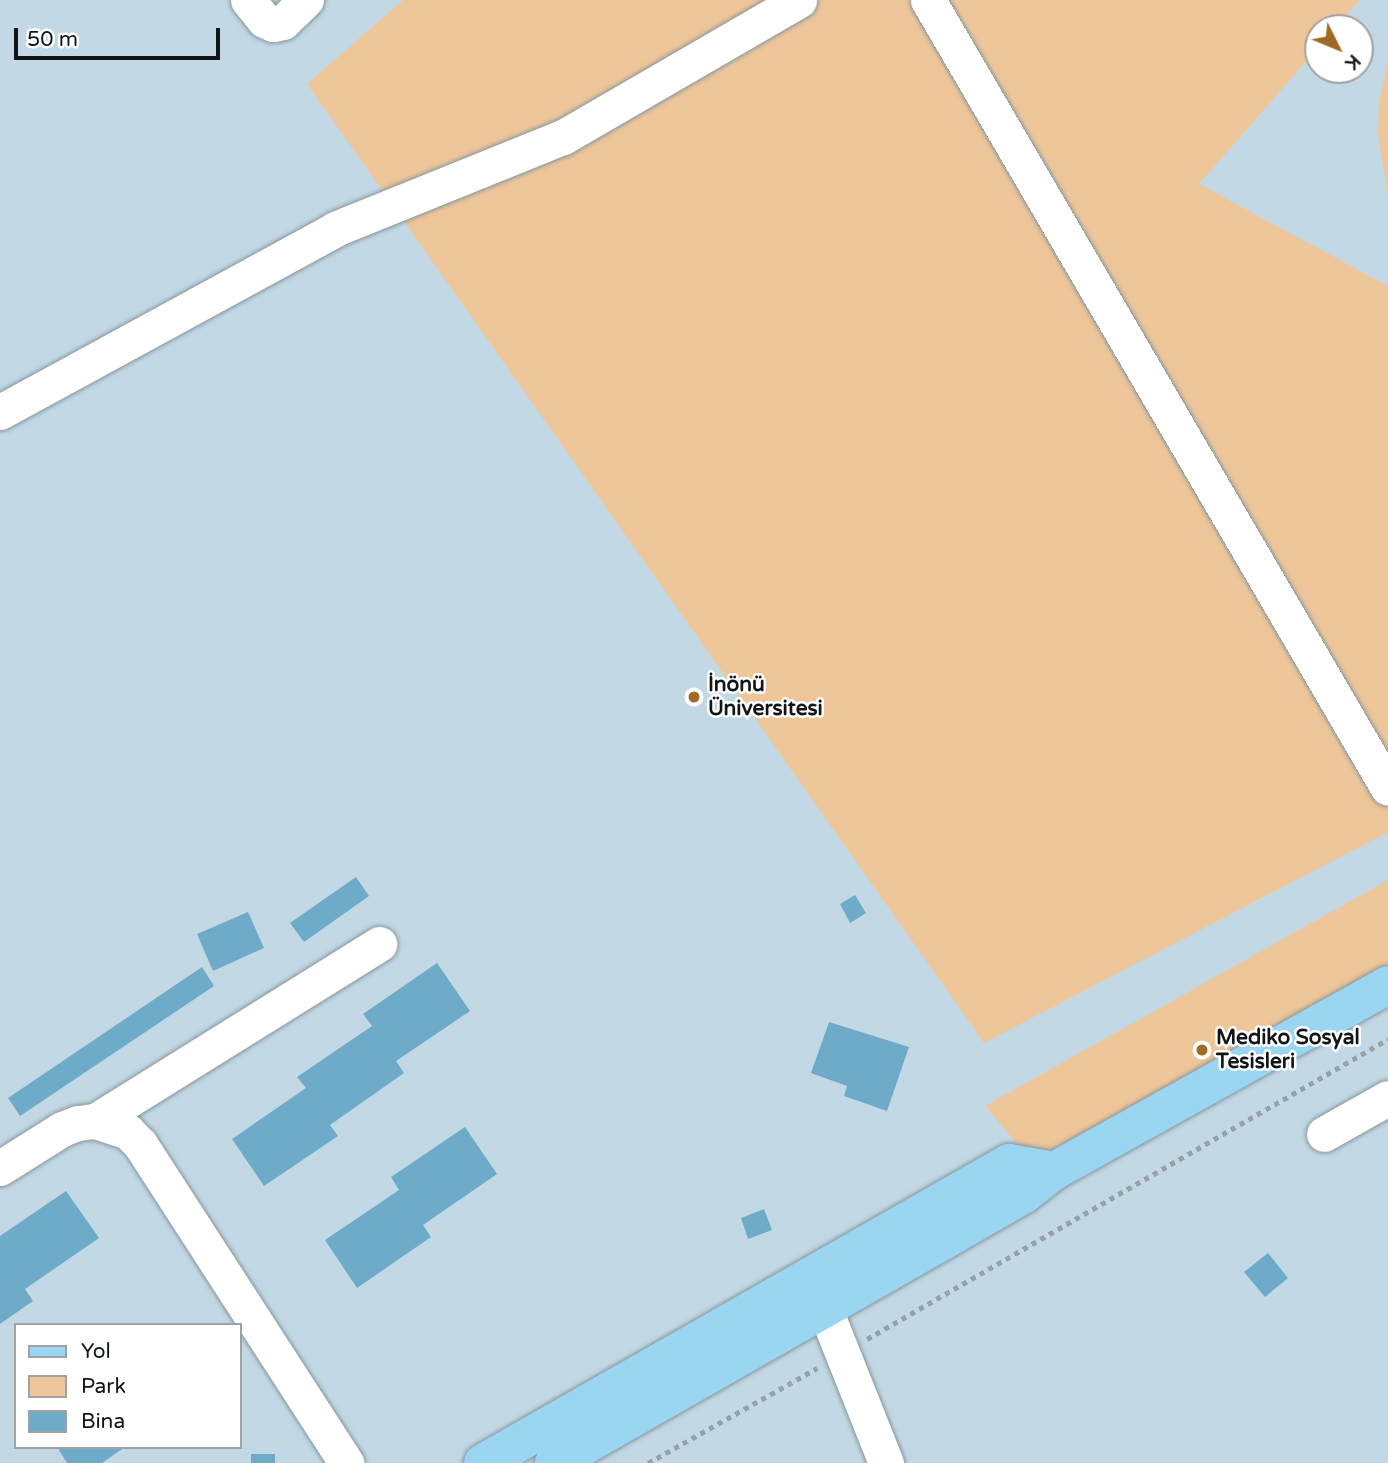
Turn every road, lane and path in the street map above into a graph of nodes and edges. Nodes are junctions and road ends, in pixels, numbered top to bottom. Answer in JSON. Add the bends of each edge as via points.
{"nodes":[{"id":1,"x":247,"y":0,"type":"edge"},
{"id":2,"x":306,"y":0,"type":"edge"},
{"id":3,"x":799,"y":0,"type":"edge"},
{"id":4,"x":928,"y":0,"type":"edge"},
{"id":5,"x":0,"y":412,"type":"edge"},
{"id":6,"x":1388,"y":788,"type":"edge"},
{"id":7,"x":379,"y":944,"type":"dead end"},
{"id":8,"x":1388,"y":985,"type":"edge"},
{"id":9,"x":1388,"y":1039,"type":"edge"},
{"id":10,"x":1388,"y":1098,"type":"edge"},
{"id":11,"x":127,"y":1116,"type":"junction"},
{"id":12,"x":1324,"y":1134,"type":"dead end"},
{"id":13,"x":0,"y":1168,"type":"edge"},
{"id":14,"x":818,"y":1292,"type":"junction"},
{"id":15,"x":842,"y":1353,"type":"junction"},
{"id":16,"x":346,"y":1463,"type":"edge"},
{"id":17,"x":483,"y":1463,"type":"edge"},
{"id":18,"x":554,"y":1463,"type":"edge"},
{"id":19,"x":648,"y":1463,"type":"edge"},
{"id":20,"x":886,"y":1463,"type":"edge"}],
"edges":[{"from":1,"to":2,"type":"street","via":[[273,24],[283,22]]},
{"from":3,"to":5,"type":"street","via":[[563,137],[335,229]]},
{"from":4,"to":6,"type":"street"},
{"from":7,"to":11,"type":"street"},
{"from":8,"to":14,"type":"main road","via":[[1054,1171],[1023,1195]]},
{"from":9,"to":15,"type":"path"},
{"from":10,"to":12,"type":"street"},
{"from":11,"to":13,"type":"street","via":[[62,1129]]},
{"from":11,"to":16,"type":"street","via":[[140,1144]]},
{"from":14,"to":15,"type":"street"},
{"from":14,"to":17,"type":"main road"},
{"from":14,"to":18,"type":"main road"},
{"from":15,"to":19,"type":"path"},
{"from":15,"to":20,"type":"street"}]}
